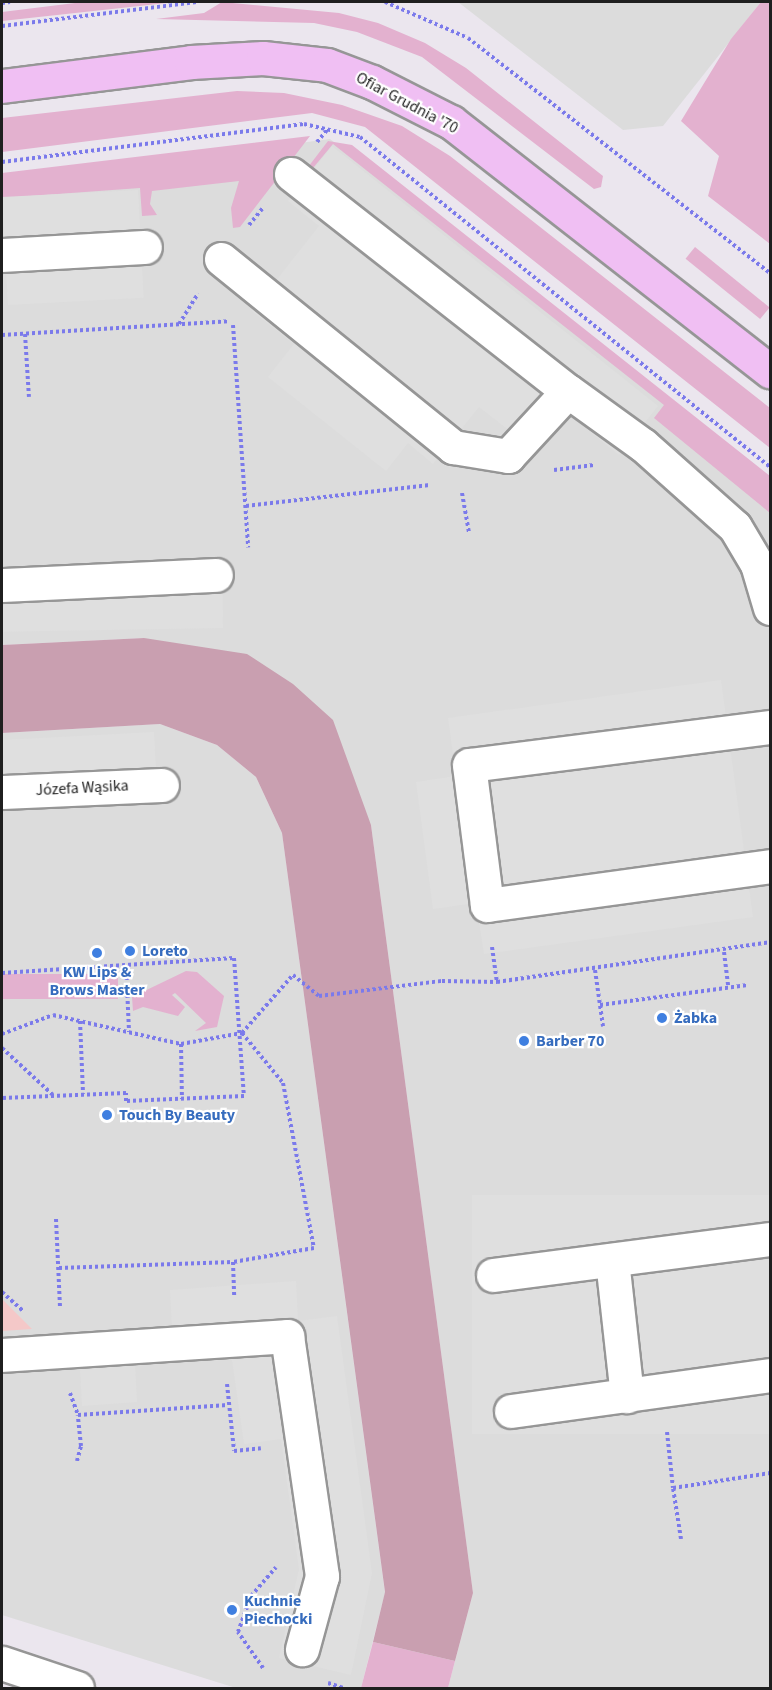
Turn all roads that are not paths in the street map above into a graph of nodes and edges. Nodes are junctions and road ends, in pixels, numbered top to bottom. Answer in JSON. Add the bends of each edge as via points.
{"nodes":[{"id":1,"x":2,"y":86,"type":"edge"},
{"id":2,"x":291,"y":174,"type":"dead end"},
{"id":3,"x":145,"y":247,"type":"dead end"},
{"id":4,"x":2,"y":255,"type":"edge"},
{"id":5,"x":221,"y":259,"type":"road end"},
{"id":6,"x":771,"y":371,"type":"edge"},
{"id":7,"x":568,"y":391,"type":"junction"},
{"id":8,"x":216,"y":575,"type":"dead end"},
{"id":9,"x":2,"y":585,"type":"edge"},
{"id":10,"x":771,"y":608,"type":"edge"},
{"id":11,"x":771,"y":727,"type":"edge"},
{"id":12,"x":162,"y":784,"type":"dead end"},
{"id":13,"x":2,"y":792,"type":"edge"},
{"id":14,"x":771,"y":866,"type":"edge"},
{"id":15,"x":771,"y":1239,"type":"edge"},
{"id":16,"x":612,"y":1260,"type":"junction"},
{"id":17,"x":492,"y":1275,"type":"dead end"},
{"id":18,"x":2,"y":1355,"type":"edge"},
{"id":19,"x":771,"y":1375,"type":"edge"},
{"id":20,"x":627,"y":1396,"type":"junction"},
{"id":21,"x":511,"y":1411,"type":"dead end"},
{"id":22,"x":302,"y":1649,"type":"dead end"},
{"id":23,"x":2,"y":1663,"type":"edge"},
{"id":24,"x":77,"y":1689,"type":"edge"}],
"edges":[{"from":1,"to":6,"type":"street","name":"Ofiar Grudnia '70","via":[[191,62],[263,58],[327,65],[372,82],[451,122]]},
{"from":2,"to":7,"type":"street"},
{"from":3,"to":4,"type":"street"},
{"from":5,"to":7,"type":"street","via":[[453,447],[508,456]]},
{"from":7,"to":10,"type":"street","via":[[643,445],[735,527],[757,564]]},
{"from":8,"to":9,"type":"street"},
{"from":11,"to":14,"type":"street","via":[[470,765],[487,905]]},
{"from":12,"to":13,"type":"street","name":"Józefa Wąsika"},
{"from":15,"to":16,"type":"street"},
{"from":16,"to":17,"type":"street"},
{"from":16,"to":20,"type":"street"},
{"from":18,"to":22,"type":"street","via":[[287,1336],[322,1576]]},
{"from":19,"to":20,"type":"street"},
{"from":20,"to":21,"type":"street"},
{"from":23,"to":24,"type":"street"}]}
